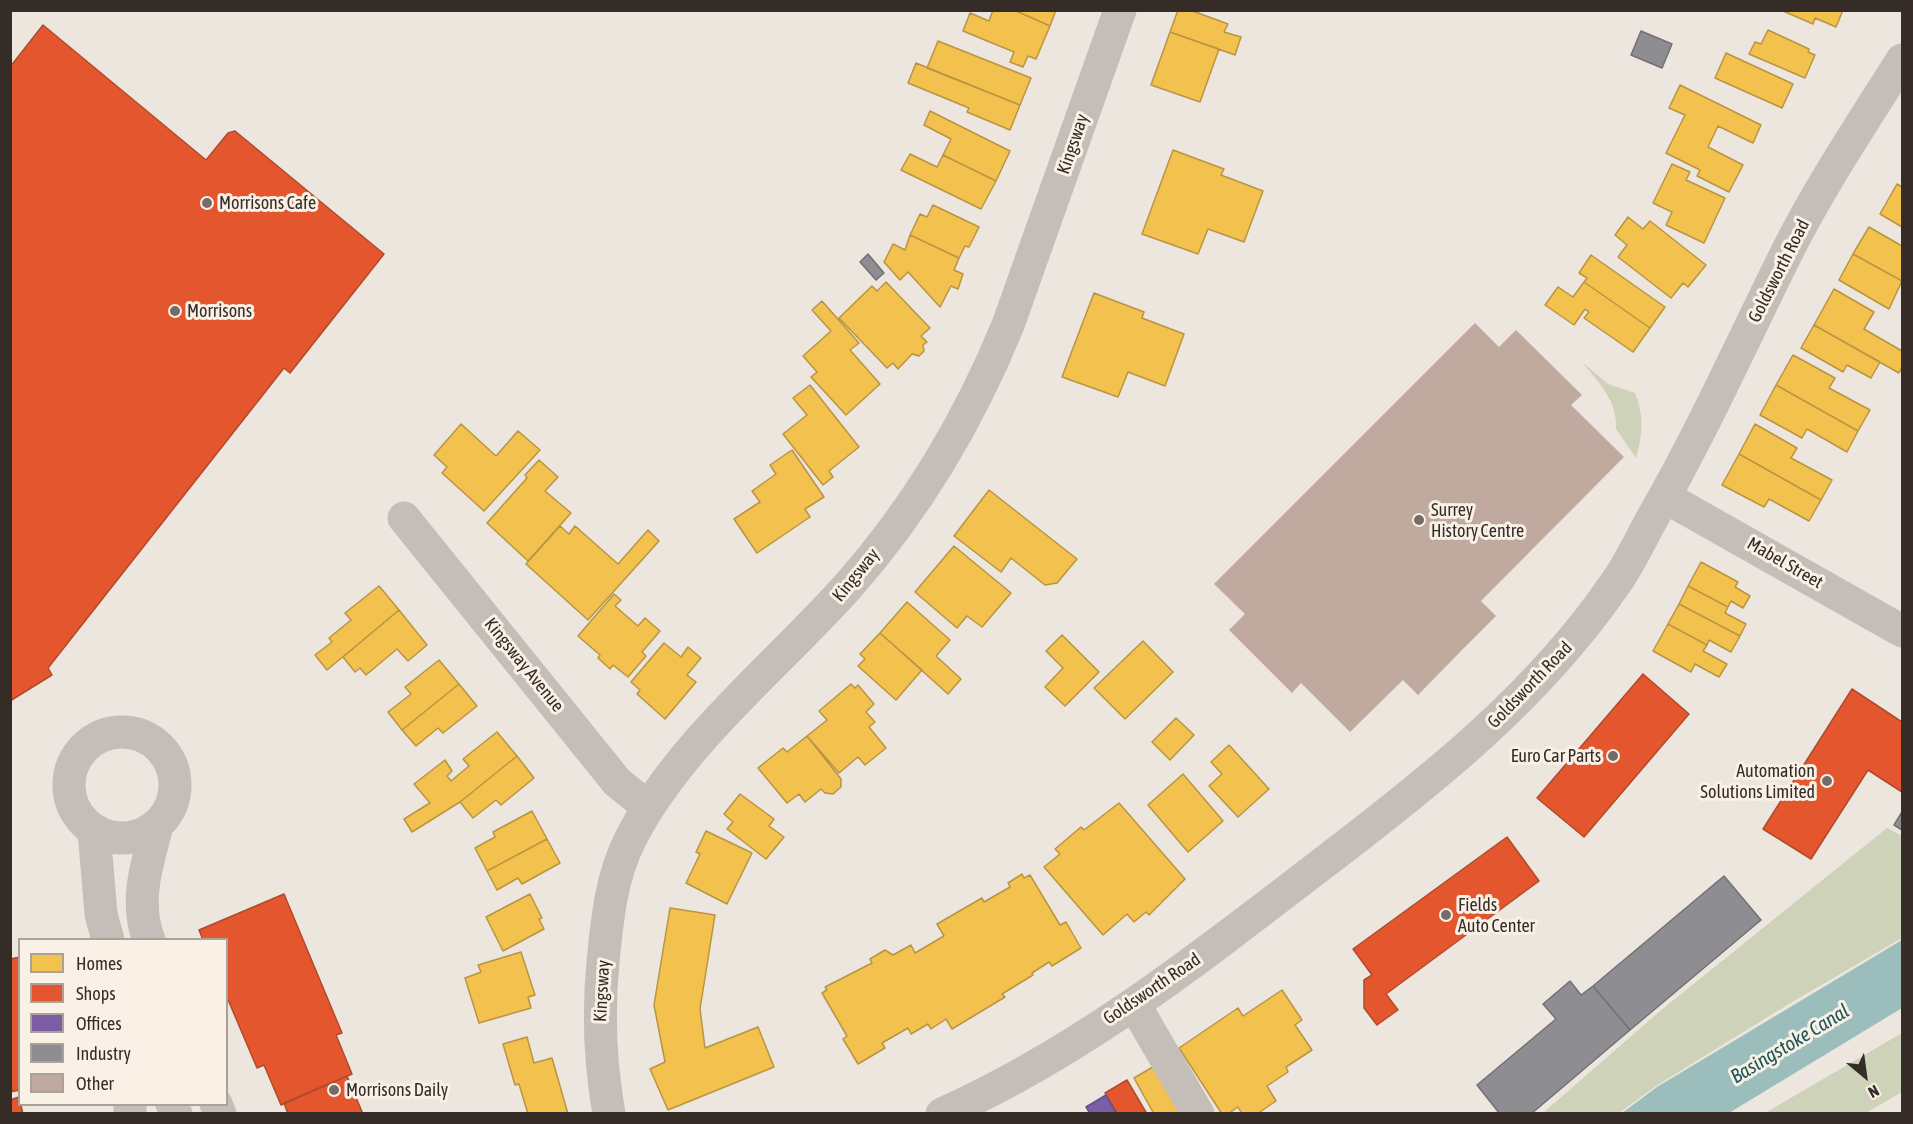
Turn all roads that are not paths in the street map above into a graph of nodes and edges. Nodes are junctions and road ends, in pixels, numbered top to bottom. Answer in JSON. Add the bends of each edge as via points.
{"nodes":[{"id":1,"x":1120,"y":10,"type":"edge"},
{"id":2,"x":1902,"y":60,"type":"edge"},
{"id":3,"x":1665,"y":496,"type":"junction"},
{"id":4,"x":404,"y":518,"type":"dead end"},
{"id":5,"x":1902,"y":632,"type":"edge"},
{"id":6,"x":648,"y":807,"type":"junction"},
{"id":7,"x":157,"y":826,"type":"junction"},
{"id":8,"x":94,"y":831,"type":"junction"},
{"id":9,"x":108,"y":938,"type":"edge"},
{"id":10,"x":149,"y":938,"type":"edge"},
{"id":11,"x":1134,"y":1004,"type":"junction"},
{"id":12,"x":609,"y":1113,"type":"edge"},
{"id":13,"x":942,"y":1113,"type":"edge"},
{"id":14,"x":1198,"y":1113,"type":"edge"}],
"edges":[{"from":1,"to":6,"type":"street","name":"Kingsway","via":[[1008,325],[963,421],[906,511],[851,582],[705,736]]},
{"from":2,"to":3,"type":"street","name":"Goldsworth Road","via":[[1816,198]]},
{"from":3,"to":5,"type":"street","name":"Mabel Street"},
{"from":3,"to":11,"type":"street","name":"Goldsworth Road","via":[[1618,579],[1594,612],[1506,714],[1348,846]]},
{"from":4,"to":6,"type":"street","name":"Kingsway Avenue","via":[[617,782]]},
{"from":6,"to":12,"type":"street","name":"Kingsway","via":[[619,867],[608,918],[600,1021]]},
{"from":7,"to":8,"type":"street","via":[[133,837],[115,838]]},
{"from":7,"to":8,"type":"street","via":[[174,800],[176,782],[169,760],[158,745],[140,735],[122,732],[90,743],[71,769],[70,798],[81,819]]},
{"from":7,"to":10,"type":"street","via":[[141,903]]},
{"from":8,"to":9,"type":"street","via":[[101,914]]},
{"from":11,"to":13,"type":"street","name":"Goldsworth Road","via":[[1040,1063]]},
{"from":11,"to":14,"type":"street"}]}
